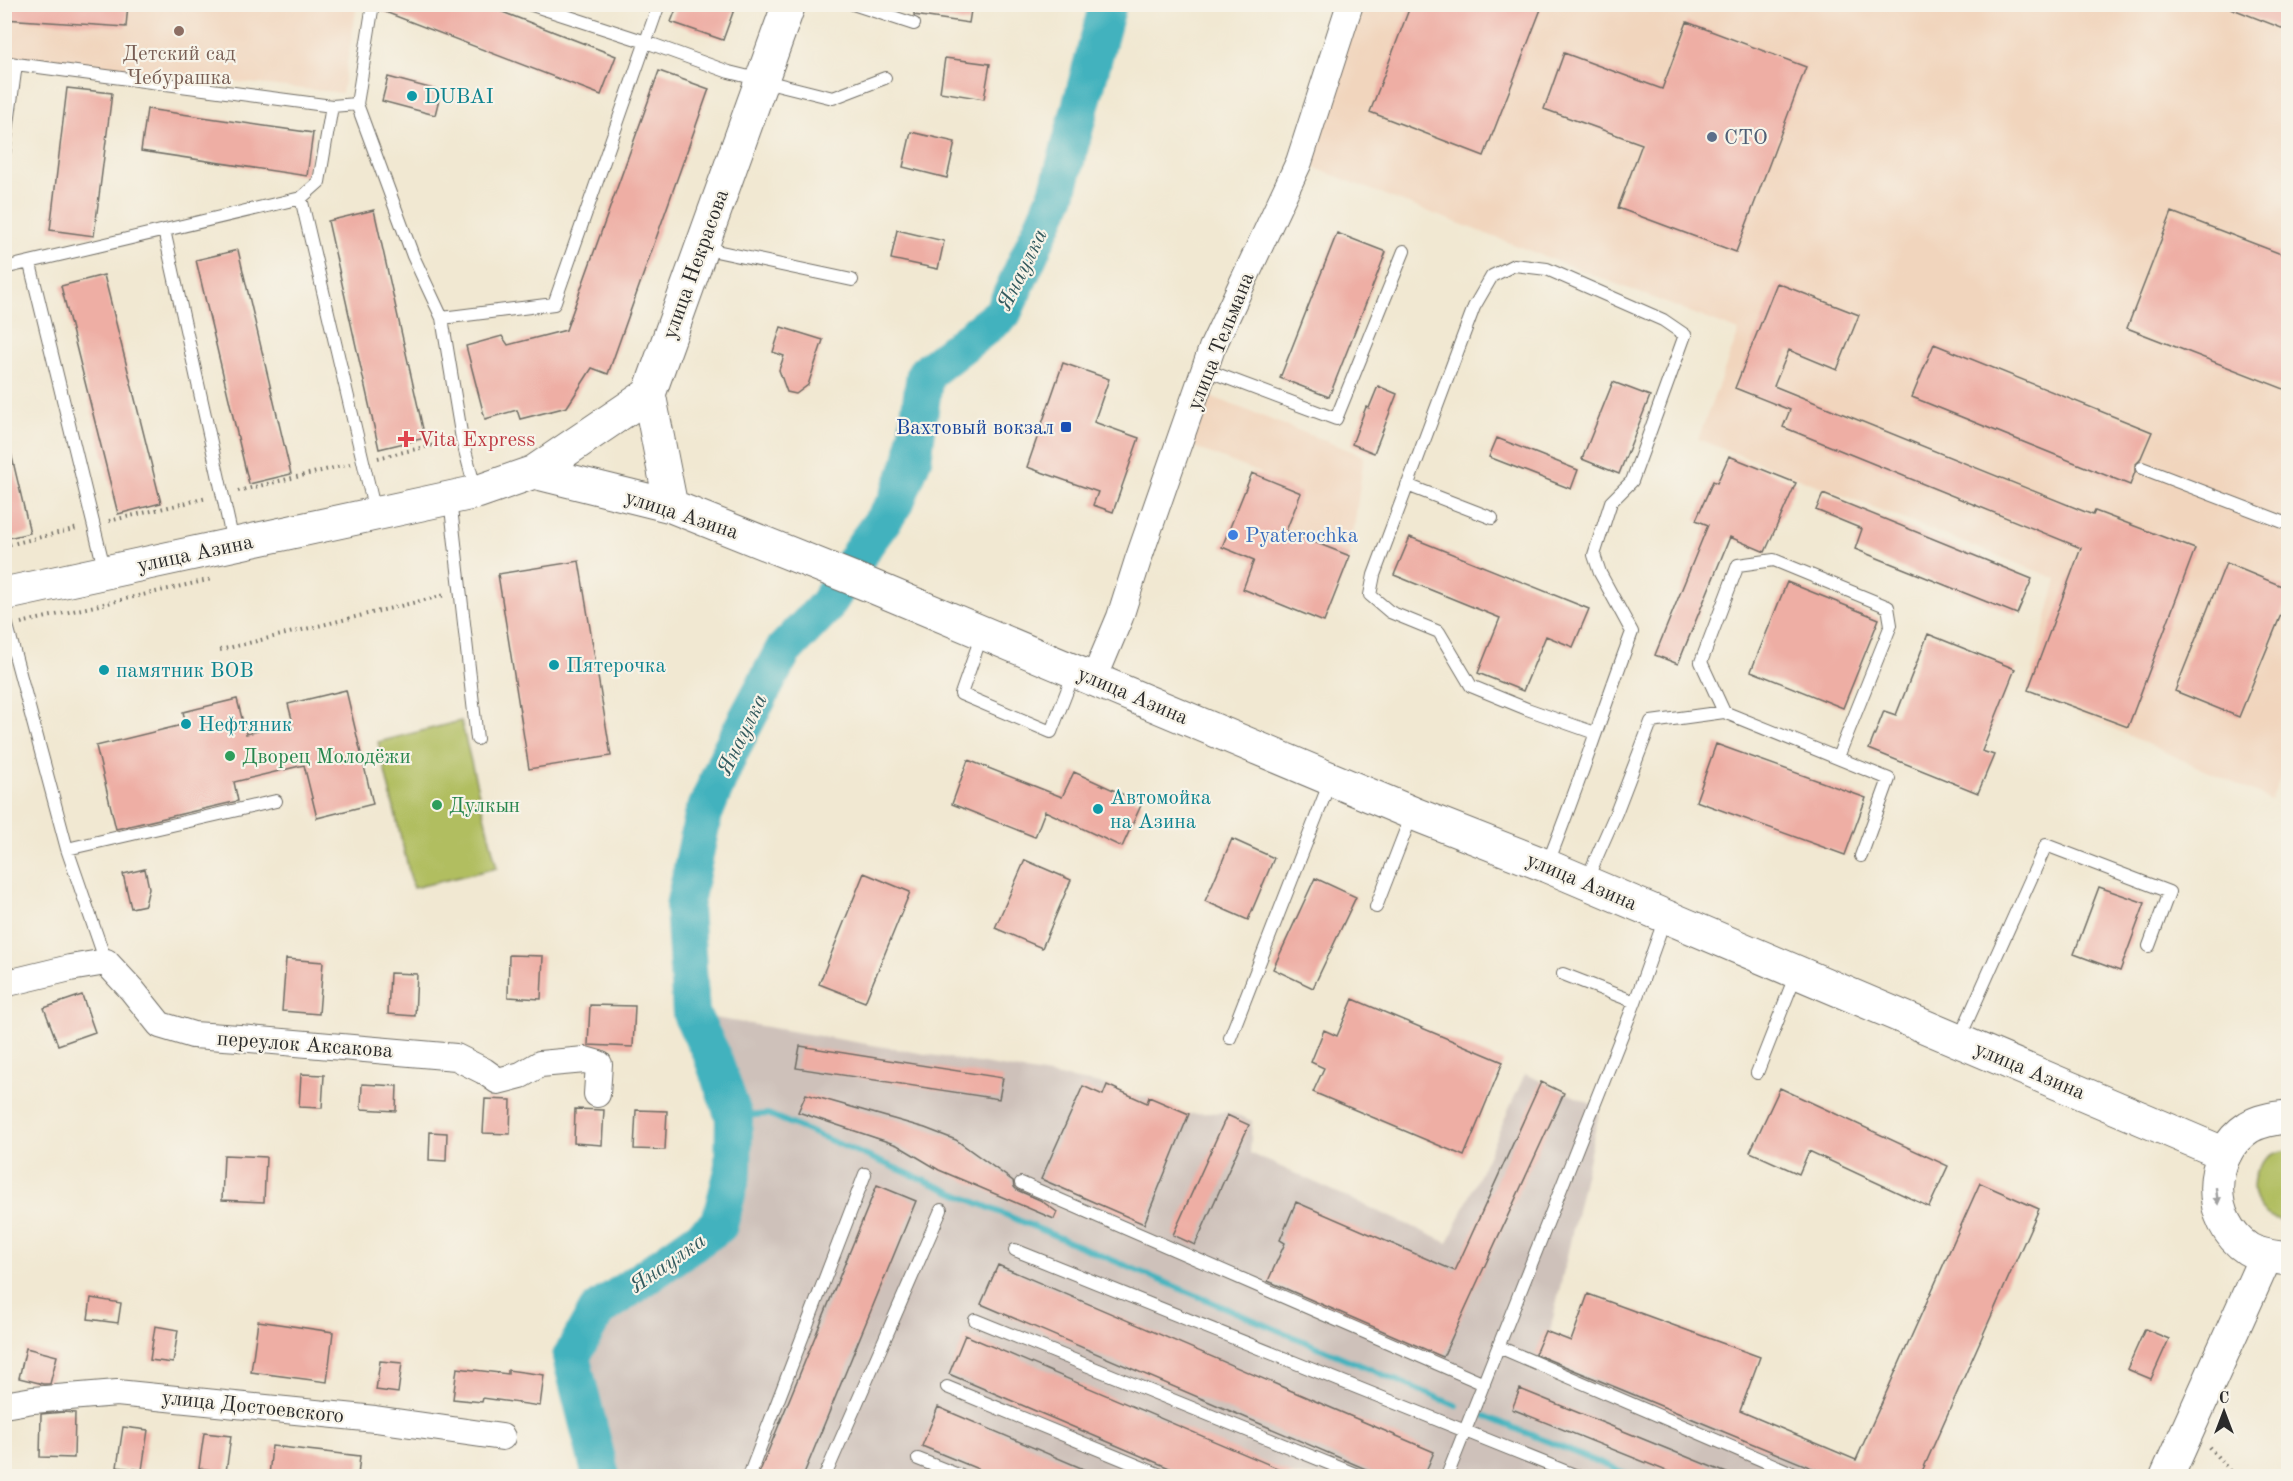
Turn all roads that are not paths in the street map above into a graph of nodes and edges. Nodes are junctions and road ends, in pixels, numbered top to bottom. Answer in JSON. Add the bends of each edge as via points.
{"nodes":[{"id":1,"x":373,"y":4,"type":"edge"},
{"id":2,"x":529,"y":4,"type":"edge"},
{"id":3,"x":658,"y":4,"type":"edge"},
{"id":4,"x":789,"y":4,"type":"edge"},
{"id":5,"x":853,"y":4,"type":"edge"},
{"id":6,"x":1350,"y":4,"type":"edge"},
{"id":7,"x":914,"y":24,"type":"dead end"},
{"id":8,"x":646,"y":42,"type":"junction"},
{"id":9,"x":10,"y":63,"type":"edge"},
{"id":10,"x":885,"y":78,"type":"dead end"},
{"id":11,"x":761,"y":81,"type":"junction"},
{"id":12,"x":357,"y":104,"type":"junction"},
{"id":13,"x":332,"y":106,"type":"junction"},
{"id":14,"x":4,"y":154,"type":"edge"},
{"id":15,"x":301,"y":198,"type":"junction"},
{"id":16,"x":164,"y":230,"type":"junction"},
{"id":17,"x":701,"y":248,"type":"junction"},
{"id":18,"x":1404,"y":251,"type":"dead end"},
{"id":19,"x":30,"y":264,"type":"junction"},
{"id":20,"x":4,"y":268,"type":"edge"},
{"id":21,"x":852,"y":280,"type":"dead end"},
{"id":22,"x":442,"y":318,"type":"junction"},
{"id":23,"x":1206,"y":370,"type":"junction"},
{"id":24,"x":649,"y":394,"type":"junction"},
{"id":25,"x":2142,"y":468,"type":"dead end"},
{"id":26,"x":534,"y":472,"type":"junction"},
{"id":27,"x":1407,"y":485,"type":"junction"},
{"id":28,"x":463,"y":495,"type":"junction"},
{"id":29,"x":671,"y":506,"type":"junction"},
{"id":30,"x":375,"y":514,"type":"junction"},
{"id":31,"x":1492,"y":519,"type":"dead end"},
{"id":32,"x":2289,"y":524,"type":"edge"},
{"id":33,"x":234,"y":545,"type":"junction"},
{"id":34,"x":105,"y":572,"type":"junction"},
{"id":35,"x":4,"y":594,"type":"edge"},
{"id":36,"x":4,"y":614,"type":"edge"},
{"id":37,"x":982,"y":633,"type":"junction"},
{"id":38,"x":1084,"y":675,"type":"junction"},
{"id":39,"x":1724,"y":712,"type":"junction"},
{"id":40,"x":1595,"y":733,"type":"junction"},
{"id":41,"x":477,"y":739,"type":"dead end"},
{"id":42,"x":1838,"y":757,"type":"junction"},
{"id":43,"x":1331,"y":779,"type":"junction"},
{"id":44,"x":276,"y":801,"type":"dead end"},
{"id":45,"x":1412,"y":813,"type":"junction"},
{"id":46,"x":68,"y":849,"type":"junction"},
{"id":47,"x":1861,"y":856,"type":"dead end"},
{"id":48,"x":1547,"y":866,"type":"junction"},
{"id":49,"x":1586,"y":882,"type":"junction"},
{"id":50,"x":1376,"y":907,"type":"dead end"},
{"id":51,"x":1665,"y":917,"type":"junction"},
{"id":52,"x":2148,"y":946,"type":"dead end"},
{"id":53,"x":106,"y":962,"type":"junction"},
{"id":54,"x":1797,"y":972,"type":"junction"},
{"id":55,"x":1563,"y":974,"type":"dead end"},
{"id":56,"x":4,"y":984,"type":"edge"},
{"id":57,"x":1635,"y":1002,"type":"junction"},
{"id":58,"x":1230,"y":1038,"type":"dead end"},
{"id":59,"x":1959,"y":1040,"type":"junction"},
{"id":60,"x":1757,"y":1073,"type":"dead end"},
{"id":61,"x":597,"y":1094,"type":"dead end"},
{"id":62,"x":2289,"y":1117,"type":"edge"},
{"id":63,"x":2225,"y":1154,"type":"junction"},
{"id":64,"x":865,"y":1174,"type":"dead end"},
{"id":65,"x":1021,"y":1184,"type":"dead end"},
{"id":66,"x":941,"y":1210,"type":"dead end"},
{"id":67,"x":1015,"y":1250,"type":"dead end"},
{"id":68,"x":2277,"y":1257,"type":"edge"},
{"id":69,"x":975,"y":1320,"type":"dead end"},
{"id":70,"x":1499,"y":1347,"type":"junction"},
{"id":71,"x":1484,"y":1384,"type":"junction"},
{"id":72,"x":947,"y":1387,"type":"dead end"},
{"id":73,"x":4,"y":1405,"type":"edge"},
{"id":74,"x":1465,"y":1431,"type":"junction"},
{"id":75,"x":502,"y":1437,"type":"dead end"},
{"id":76,"x":918,"y":1459,"type":"dead end"},
{"id":77,"x":749,"y":1476,"type":"edge"},
{"id":78,"x":825,"y":1476,"type":"edge"},
{"id":79,"x":961,"y":1476,"type":"edge"},
{"id":80,"x":1164,"y":1476,"type":"edge"},
{"id":81,"x":1360,"y":1476,"type":"edge"},
{"id":82,"x":1447,"y":1476,"type":"edge"},
{"id":83,"x":1577,"y":1476,"type":"edge"},
{"id":84,"x":1799,"y":1476,"type":"edge"},
{"id":85,"x":2167,"y":1476,"type":"edge"}],
"edges":[{"from":1,"to":12,"type":"lane"},
{"from":2,"to":8,"type":"lane"},
{"from":3,"to":8,"type":"lane"},
{"from":4,"to":11,"type":"street","name":"улица Некрасова"},
{"from":5,"to":7,"type":"lane"},
{"from":6,"to":23,"type":"street","name":"улица Тельмана","via":[[1299,162],[1212,348]]},
{"from":8,"to":11,"type":"lane"},
{"from":8,"to":22,"type":"lane","via":[[554,304]]},
{"from":9,"to":13,"type":"lane"},
{"from":9,"to":14,"type":"lane"},
{"from":10,"to":11,"type":"lane","via":[[833,98]]},
{"from":11,"to":17,"type":"street","name":"улица Некрасова"},
{"from":12,"to":13,"type":"lane"},
{"from":12,"to":22,"type":"lane","via":[[413,256]]},
{"from":13,"to":15,"type":"lane","via":[[319,182]]},
{"from":15,"to":16,"type":"lane"},
{"from":15,"to":30,"type":"lane"},
{"from":16,"to":19,"type":"lane"},
{"from":16,"to":33,"type":"lane"},
{"from":17,"to":21,"type":"lane"},
{"from":17,"to":24,"type":"street","name":"улица Некрасова"},
{"from":18,"to":23,"type":"lane","via":[[1336,418]]},
{"from":19,"to":20,"type":"lane"},
{"from":19,"to":34,"type":"lane"},
{"from":22,"to":28,"type":"lane","via":[[462,439]]},
{"from":23,"to":38,"type":"street","name":"улица Тельмана","via":[[1120,617]]},
{"from":24,"to":26,"type":"street"},
{"from":24,"to":29,"type":"street"},
{"from":25,"to":32,"type":"lane"},
{"from":26,"to":28,"type":"street","name":"улица Азина"},
{"from":26,"to":29,"type":"street","name":"улица Азина"},
{"from":27,"to":31,"type":"lane"},
{"from":27,"to":40,"type":"lane","via":[[1374,575],[1371,595],[1390,612],[1439,632],[1472,686]]},
{"from":27,"to":40,"type":"lane","via":[[1474,307],[1492,276],[1514,265],[1546,269],[1664,320],[1685,335],[1632,481],[1611,502],[1594,555],[1632,632]]},
{"from":28,"to":30,"type":"street","name":"улица Азина"},
{"from":28,"to":41,"type":"lane","via":[[460,591]]},
{"from":29,"to":37,"type":"street","name":"улица Азина"},
{"from":30,"to":33,"type":"street","name":"улица Азина"},
{"from":33,"to":34,"type":"street","name":"улица Азина"},
{"from":34,"to":35,"type":"street","name":"улица Азина"},
{"from":36,"to":46,"type":"lane"},
{"from":37,"to":38,"type":"street","name":"улица Азина"},
{"from":37,"to":38,"type":"lane","via":[[961,694],[1052,732]]},
{"from":38,"to":43,"type":"street","name":"улица Азина"},
{"from":39,"to":42,"type":"lane"},
{"from":39,"to":42,"type":"lane","via":[[1701,662],[1738,565],[1773,560],[1888,607],[1891,625]]},
{"from":39,"to":49,"type":"lane","via":[[1652,722]]},
{"from":40,"to":48,"type":"lane"},
{"from":42,"to":47,"type":"lane","via":[[1889,778]]},
{"from":43,"to":45,"type":"street","name":"улица Азина"},
{"from":43,"to":58,"type":"lane"},
{"from":44,"to":46,"type":"lane"},
{"from":45,"to":48,"type":"street","name":"улица Азина"},
{"from":45,"to":50,"type":"lane"},
{"from":46,"to":53,"type":"lane"},
{"from":48,"to":49,"type":"street","name":"улица Азина"},
{"from":49,"to":51,"type":"street","name":"улица Азина"},
{"from":51,"to":54,"type":"street","name":"улица Азина"},
{"from":51,"to":57,"type":"lane"},
{"from":52,"to":59,"type":"lane","via":[[2169,892],[2046,845]]},
{"from":53,"to":56,"type":"street"},
{"from":53,"to":61,"type":"street","name":"переулок Аксакова","via":[[160,1025],[193,1035],[456,1057],[498,1081],[521,1076],[540,1064],[585,1060],[599,1064]]},
{"from":54,"to":59,"type":"street","name":"улица Азина"},
{"from":54,"to":60,"type":"lane"},
{"from":55,"to":57,"type":"lane"},
{"from":57,"to":70,"type":"lane"},
{"from":59,"to":63,"type":"street","name":"улица Азина"},
{"from":62,"to":63,"type":"street","via":[[2271,1118],[2249,1128]]},
{"from":63,"to":68,"type":"street","one_way":true,"via":[[2215,1189],[2220,1213],[2231,1234],[2249,1249]]},
{"from":64,"to":77,"type":"lane"},
{"from":65,"to":71,"type":"lane"},
{"from":66,"to":78,"type":"lane"},
{"from":67,"to":74,"type":"lane"},
{"from":68,"to":85,"type":"street","via":[[2189,1424]]},
{"from":69,"to":81,"type":"lane"},
{"from":70,"to":71,"type":"lane"},
{"from":70,"to":84,"type":"lane"},
{"from":71,"to":74,"type":"lane"},
{"from":72,"to":80,"type":"lane"},
{"from":73,"to":75,"type":"street","name":"улица Достоевского","via":[[117,1393],[375,1419]]},
{"from":74,"to":82,"type":"lane"},
{"from":74,"to":83,"type":"lane"},
{"from":76,"to":79,"type":"lane"}]}
